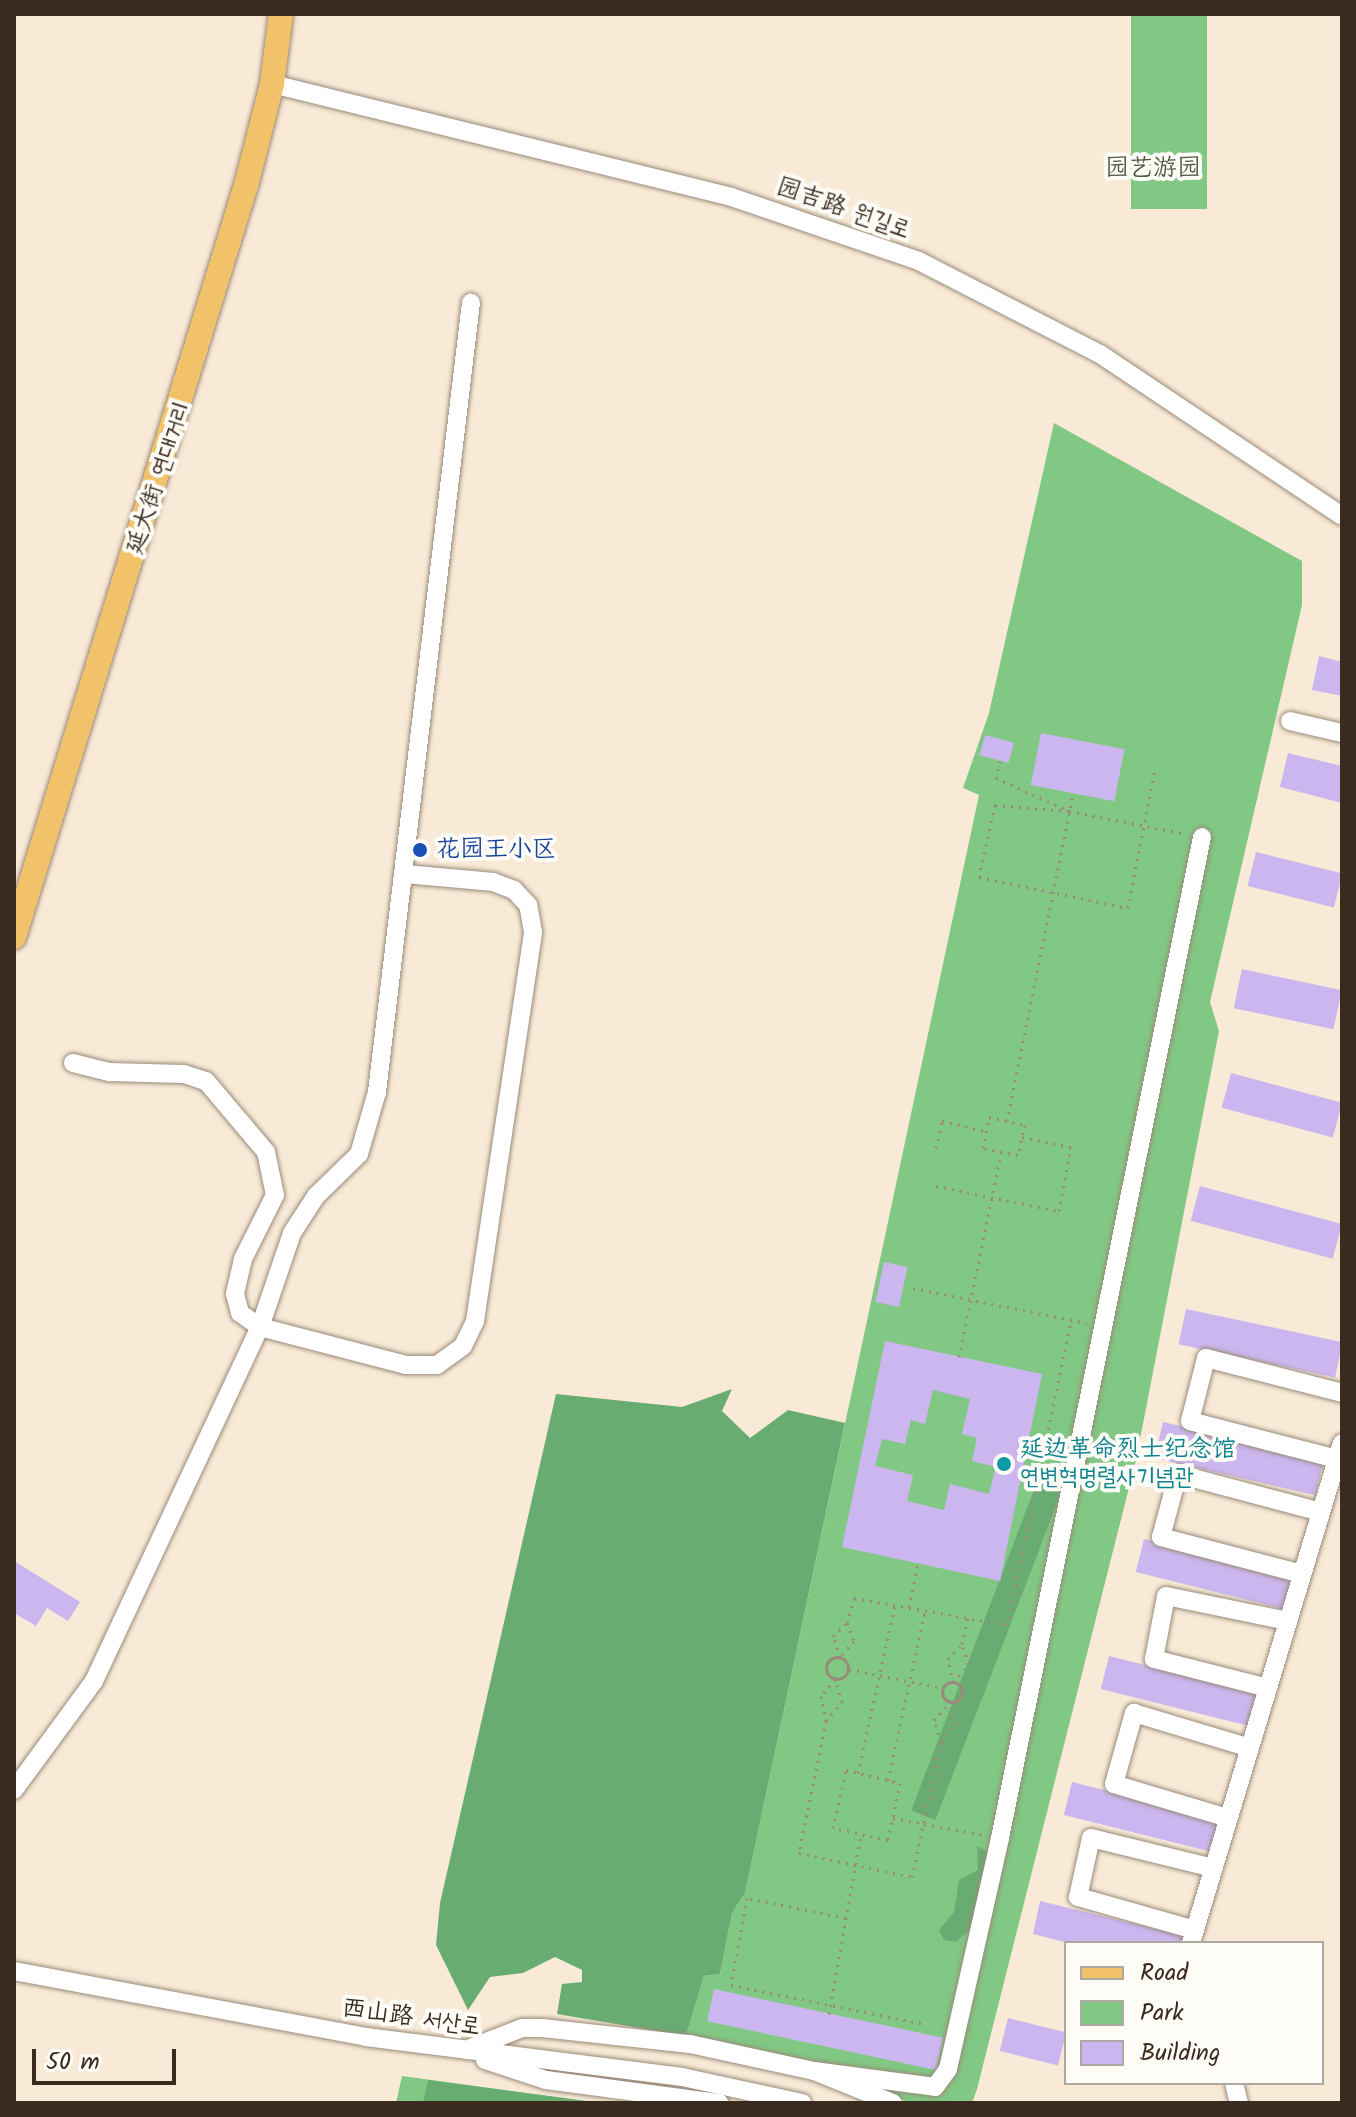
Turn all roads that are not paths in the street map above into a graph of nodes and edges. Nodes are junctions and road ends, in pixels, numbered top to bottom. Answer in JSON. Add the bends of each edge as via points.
{"nodes":[{"id":1,"x":281,"y":14,"type":"edge"},
{"id":2,"x":272,"y":84,"type":"junction"},
{"id":3,"x":471,"y":303,"type":"dead end"},
{"id":4,"x":1342,"y":516,"type":"edge"},
{"id":5,"x":1290,"y":721,"type":"dead end"},
{"id":6,"x":1342,"y":733,"type":"edge"},
{"id":7,"x":1202,"y":837,"type":"road end"},
{"id":8,"x":405,"y":874,"type":"junction"},
{"id":9,"x":14,"y":937,"type":"edge"},
{"id":10,"x":73,"y":1063,"type":"dead end"},
{"id":11,"x":260,"y":1327,"type":"junction"},
{"id":12,"x":1342,"y":1393,"type":"edge"},
{"id":13,"x":1340,"y":1451,"type":"edge"},
{"id":14,"x":1321,"y":1512,"type":"junction"},
{"id":15,"x":1302,"y":1574,"type":"junction"},
{"id":16,"x":1288,"y":1621,"type":"junction"},
{"id":17,"x":1268,"y":1688,"type":"junction"},
{"id":18,"x":1250,"y":1748,"type":"junction"},
{"id":19,"x":14,"y":1790,"type":"edge"},
{"id":20,"x":1228,"y":1818,"type":"junction"},
{"id":21,"x":1213,"y":1868,"type":"junction"},
{"id":22,"x":1193,"y":1937,"type":"edge"},
{"id":23,"x":14,"y":1971,"type":"edge"},
{"id":24,"x":464,"y":2051,"type":"junction"},
{"id":25,"x":814,"y":2071,"type":"junction"},
{"id":26,"x":719,"y":2103,"type":"edge"},
{"id":27,"x":802,"y":2103,"type":"edge"},
{"id":28,"x":893,"y":2103,"type":"edge"}],
"edges":[{"from":1,"to":2,"type":"main road","name":"延大街 연대거리"},
{"from":2,"to":4,"type":"street","name":"园吉路 원길로","via":[[731,197],[919,261],[1100,354]]},
{"from":2,"to":9,"type":"main road","name":"延大街 연대거리","via":[[190,379]]},
{"from":3,"to":8,"type":"street"},
{"from":5,"to":6,"type":"street"},
{"from":7,"to":25,"type":"street","via":[[1000,1838],[940,2082],[935,2087]]},
{"from":8,"to":11,"type":"street","via":[[377,1092],[359,1154],[316,1196],[292,1233]]},
{"from":8,"to":11,"type":"street","via":[[493,882],[514,890],[528,905],[533,932],[475,1321],[463,1346],[437,1365],[406,1365]]},
{"from":10,"to":11,"type":"street","via":[[206,1081],[266,1152],[275,1195],[243,1259],[235,1294],[240,1313]]},
{"from":11,"to":19,"type":"street","via":[[94,1681]]},
{"from":12,"to":13,"type":"street","via":[[1206,1358],[1190,1421]]},
{"from":13,"to":14,"type":"street"},
{"from":14,"to":15,"type":"street"},
{"from":14,"to":15,"type":"street","via":[[1178,1474],[1161,1537]]},
{"from":15,"to":16,"type":"street"},
{"from":16,"to":17,"type":"street"},
{"from":16,"to":17,"type":"street","via":[[1166,1596],[1154,1659]]},
{"from":17,"to":18,"type":"street"},
{"from":18,"to":20,"type":"street"},
{"from":18,"to":20,"type":"street","via":[[1134,1713],[1114,1784]]},
{"from":20,"to":21,"type":"street"},
{"from":21,"to":22,"type":"street"},
{"from":21,"to":22,"type":"street","via":[[1091,1838],[1078,1897]]},
{"from":23,"to":24,"type":"street","name":"西山路 서산로"},
{"from":24,"to":25,"type":"street","via":[[522,2028],[542,2028],[690,2044]]},
{"from":24,"to":26,"type":"street","via":[[522,2076]]},
{"from":24,"to":27,"type":"street","name":"西山路 서산로","via":[[695,2079]]},
{"from":25,"to":28,"type":"street"}]}
